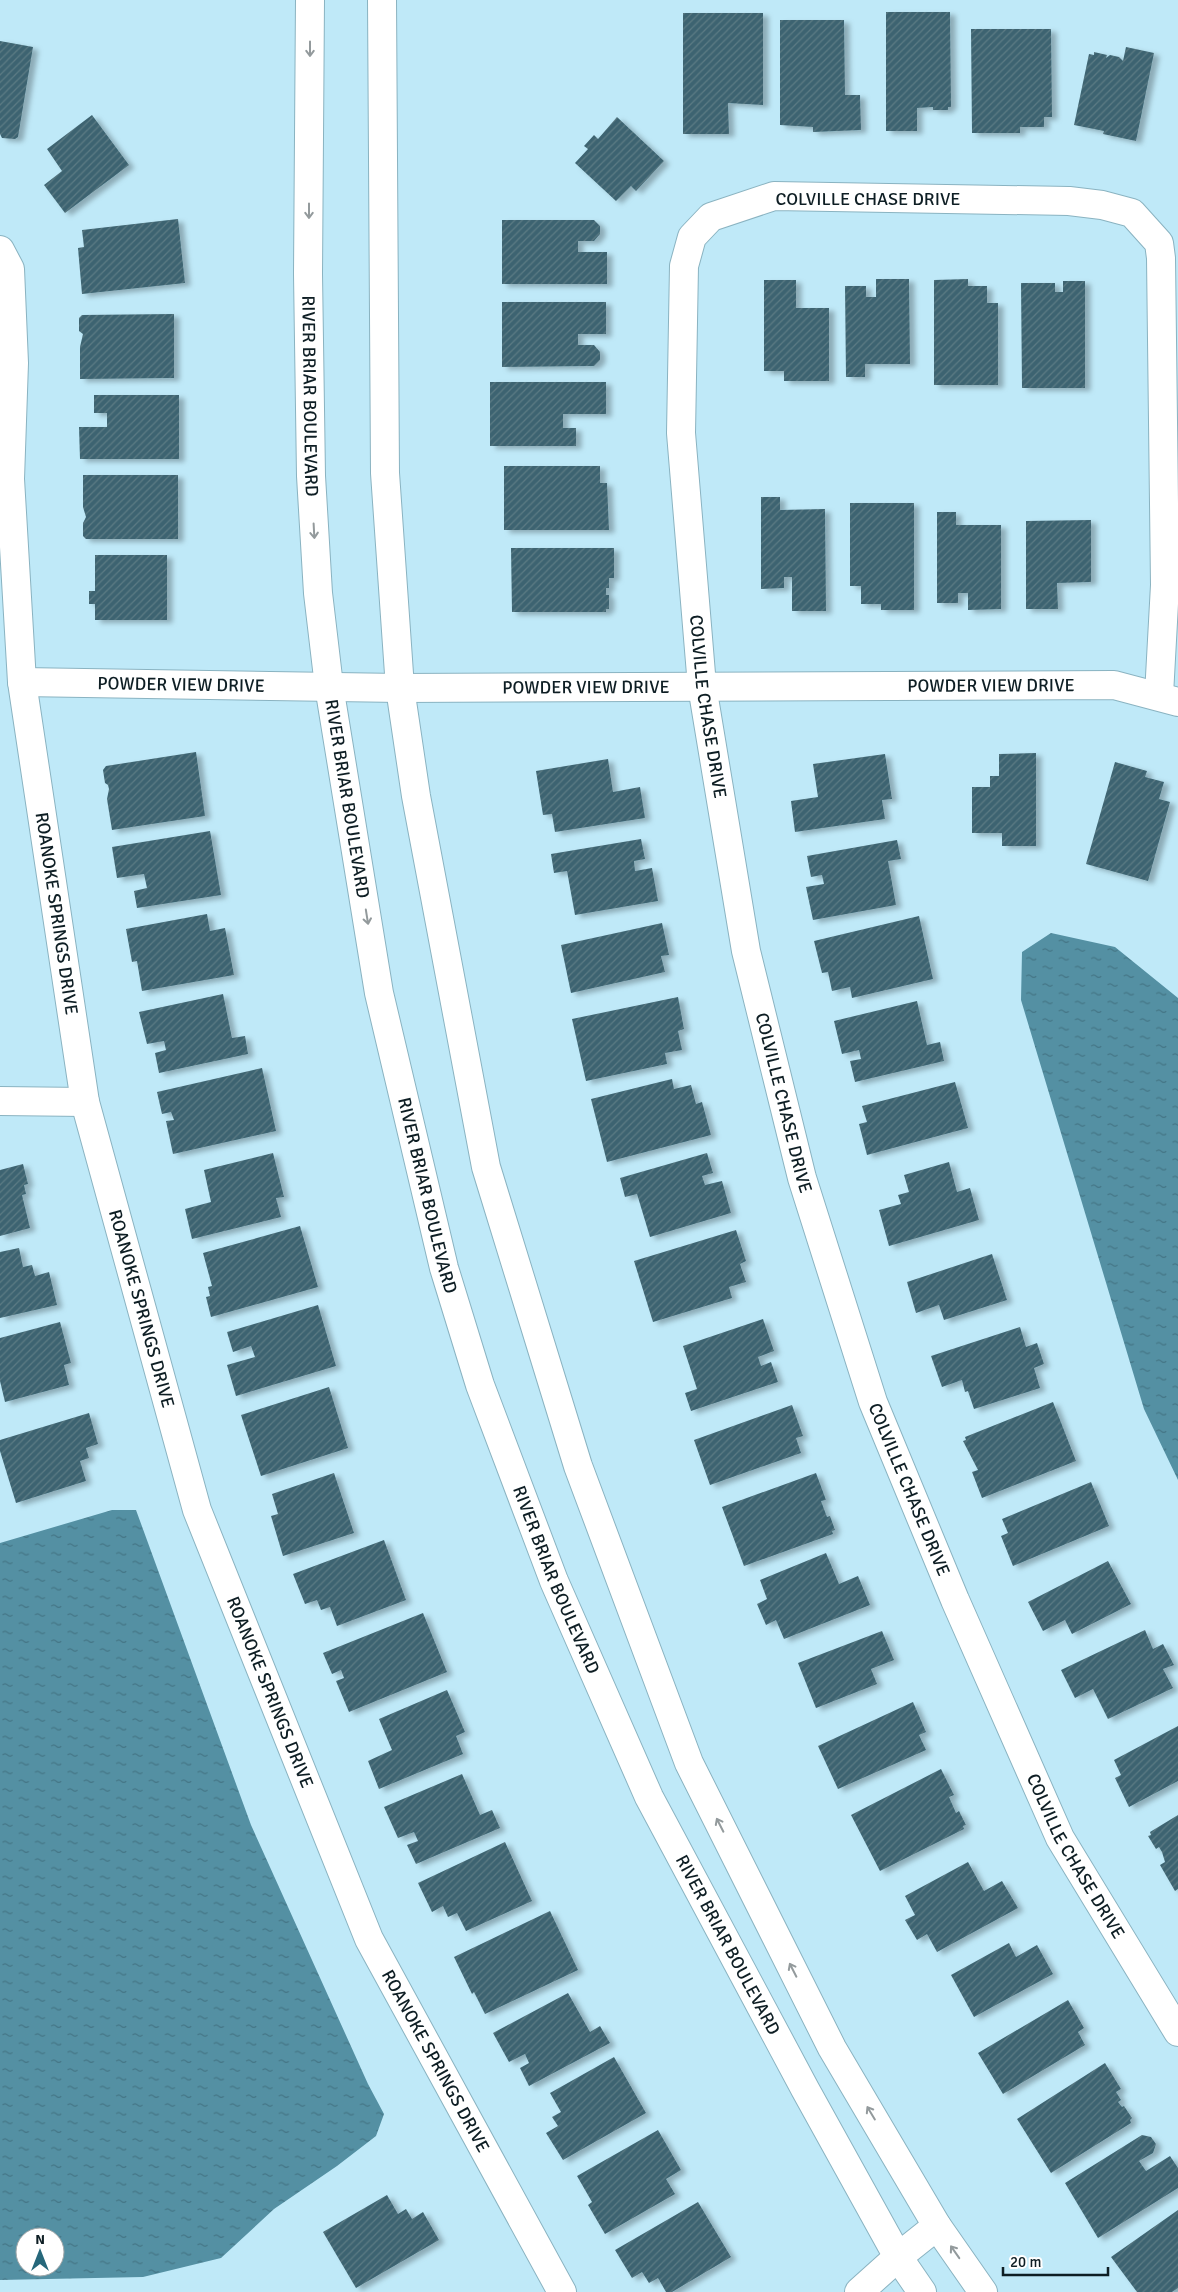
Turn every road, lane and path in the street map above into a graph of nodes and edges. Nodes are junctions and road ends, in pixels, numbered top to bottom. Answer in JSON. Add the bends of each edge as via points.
{"nodes":[{"id":1,"x":310,"y":0,"type":"edge"},
{"id":2,"x":382,"y":0,"type":"edge"},
{"id":3,"x":0,"y":250,"type":"edge"},
{"id":4,"x":22,"y":682,"type":"junction"},
{"id":5,"x":329,"y":686,"type":"junction"},
{"id":6,"x":702,"y":686,"type":"junction"},
{"id":7,"x":400,"y":688,"type":"junction"},
{"id":8,"x":1169,"y":699,"type":"edge"},
{"id":9,"x":0,"y":1101,"type":"edge"},
{"id":10,"x":85,"y":1102,"type":"junction"},
{"id":11,"x":1178,"y":2032,"type":"edge"},
{"id":12,"x":937,"y":2226,"type":"junction"},
{"id":13,"x":898,"y":2257,"type":"junction"},
{"id":14,"x":562,"y":2292,"type":"edge"},
{"id":15,"x":859,"y":2292,"type":"edge"},
{"id":16,"x":922,"y":2292,"type":"edge"},
{"id":17,"x":983,"y":2292,"type":"edge"}],
"edges":[{"from":1,"to":5,"type":"street","name":"RIVER BRIAR BOULEVARD","one_way":true,"via":[[308,274],[311,476],[318,593]]},
{"from":2,"to":7,"type":"street","via":[[385,473]]},
{"from":3,"to":4,"type":"street","name":"ROANOKE SPRINGS DRIVE","via":[[10,269],[14,363],[10,479]]},
{"from":4,"to":5,"type":"street","name":"POWDER VIEW DRIVE"},
{"from":4,"to":10,"type":"street","name":"ROANOKE SPRINGS DRIVE"},
{"from":5,"to":7,"type":"street","name":"POWDER VIEW DRIVE"},
{"from":5,"to":13,"type":"street","name":"RIVER BRIAR BOULEVARD","one_way":true,"via":[[380,993],[444,1268],[480,1385],[554,1581],[649,1797]]},
{"from":6,"to":7,"type":"street","name":"POWDER VIEW DRIVE"},
{"from":6,"to":8,"type":"street","name":"POWDER VIEW DRIVE","via":[[1114,685]]},
{"from":6,"to":8,"type":"street","name":"COLVILLE CHASE DRIVE","via":[[681,432],[684,266],[692,237],[712,218],[774,196],[1069,200],[1132,213],[1159,243]]},
{"from":6,"to":11,"type":"street","name":"COLVILLE CHASE DRIVE","via":[[748,960],[802,1178],[873,1402],[955,1600],[1060,1838]]},
{"from":12,"to":7,"type":"street","one_way":true,"via":[[832,2048],[689,1763],[578,1466],[486,1167],[416,796]]},
{"from":9,"to":10,"type":"street"},
{"from":10,"to":14,"type":"street","name":"ROANOKE SPRINGS DRIVE","via":[[197,1510],[368,1939]]},
{"from":12,"to":13,"type":"street"},
{"from":17,"to":12,"type":"street","one_way":true},
{"from":13,"to":15,"type":"street"},
{"from":13,"to":16,"type":"street","name":"RIVER BRIAR BOULEVARD"}]}
